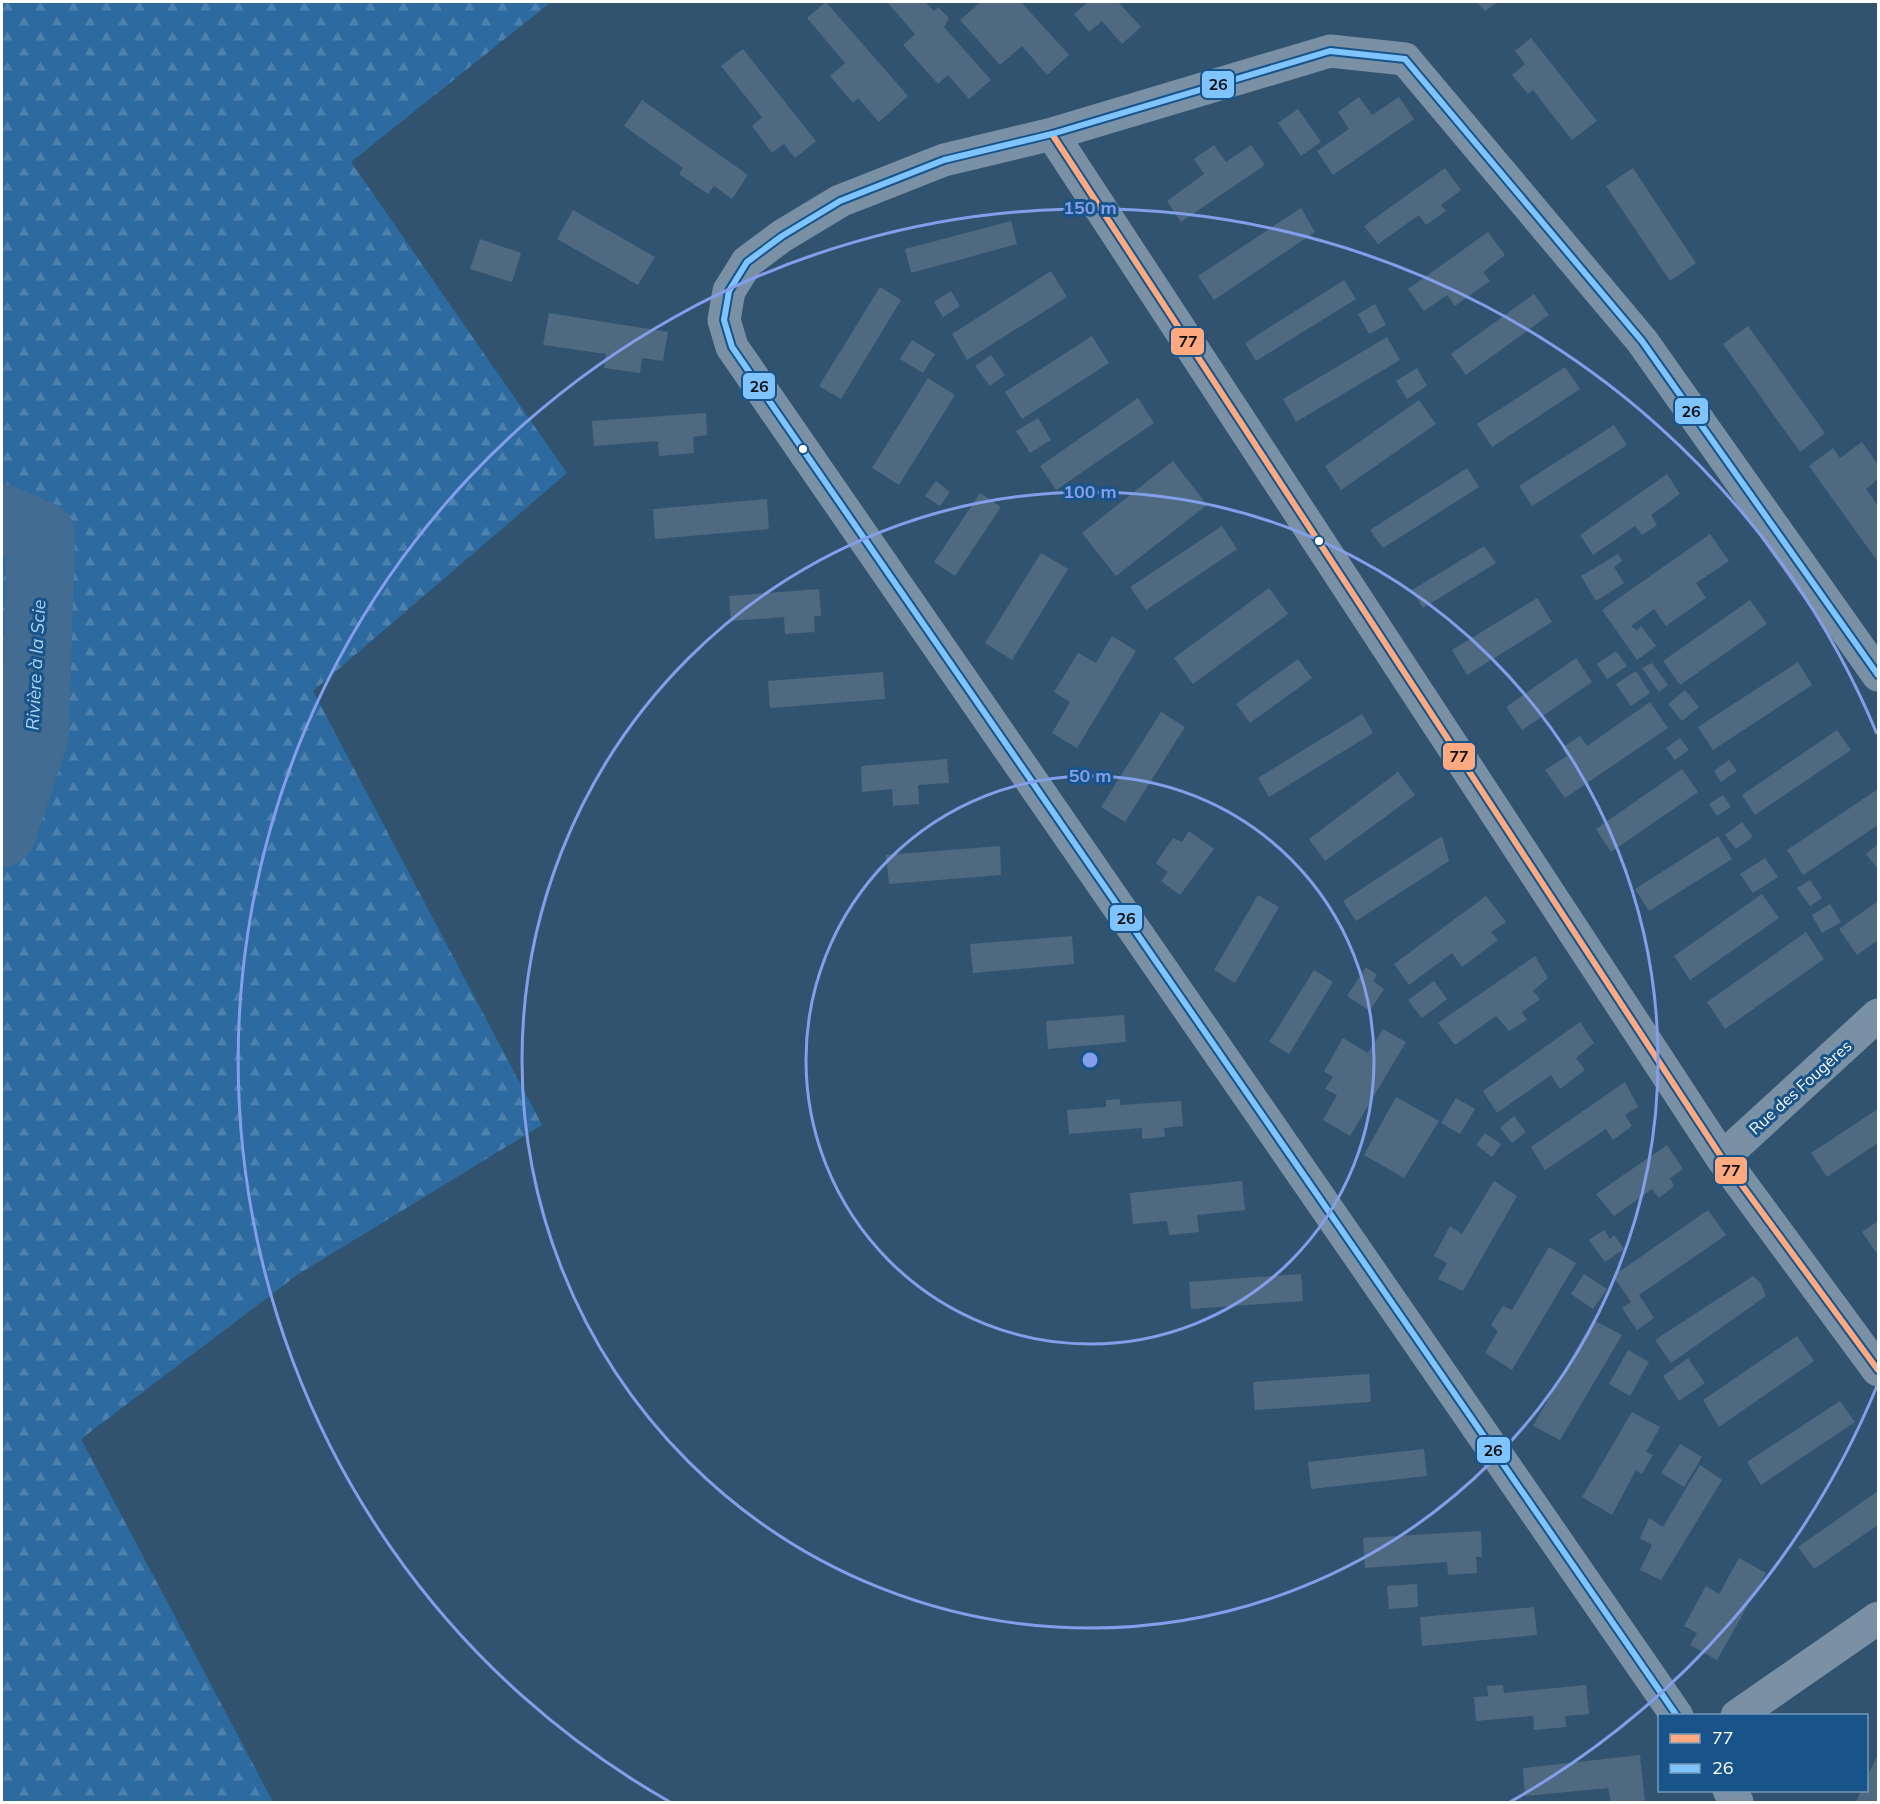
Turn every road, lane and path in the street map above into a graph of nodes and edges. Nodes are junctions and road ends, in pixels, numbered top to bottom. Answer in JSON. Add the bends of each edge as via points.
{"nodes":[{"id":1,"x":1052,"y":134,"type":"junction"},
{"id":2,"x":1878,"y":675,"type":"edge"},
{"id":3,"x":1878,"y":1015,"type":"edge"},
{"id":4,"x":1722,"y":1158,"type":"junction"},
{"id":5,"x":1878,"y":1370,"type":"edge"},
{"id":6,"x":1878,"y":1618,"type":"edge"},
{"id":7,"x":1676,"y":1714,"type":"edge"},
{"id":8,"x":1740,"y":1714,"type":"edge"}],
"edges":[{"from":1,"to":2,"type":"street","via":[[1330,51],[1405,59],[1642,341]]},
{"from":1,"to":4,"type":"street"},
{"from":1,"to":7,"type":"street","via":[[944,160],[840,201],[782,236],[747,262],[729,291],[724,320],[732,347]]},
{"from":3,"to":4,"type":"street","name":"Rue des Fougères"},
{"from":4,"to":5,"type":"street"},
{"from":6,"to":8,"type":"street"}]}
